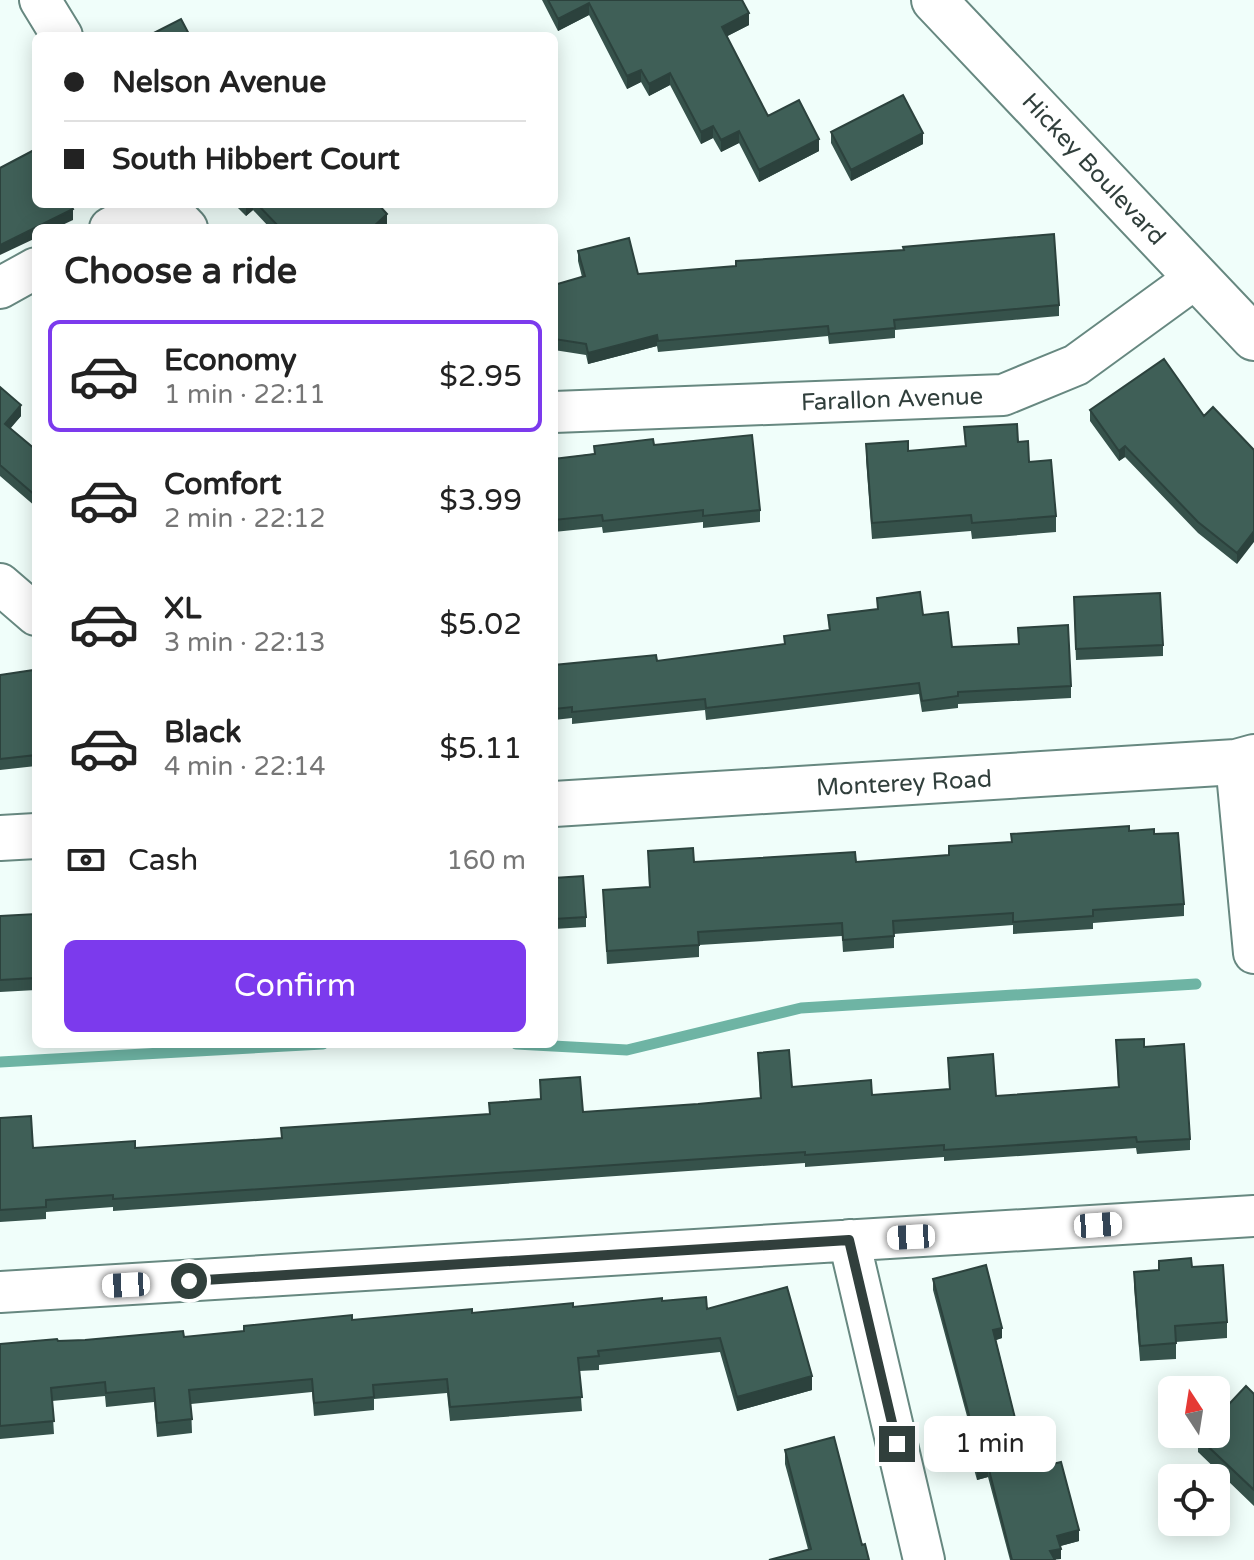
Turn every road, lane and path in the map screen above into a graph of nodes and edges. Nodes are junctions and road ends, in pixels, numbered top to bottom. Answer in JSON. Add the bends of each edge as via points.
{"nodes":[{"id":1,"x":40,"y":0,"type":"edge"},
{"id":2,"x":934,"y":0,"type":"edge"},
{"id":3,"x":60,"y":32,"type":"edge"},
{"id":4,"x":147,"y":208,"type":"edge"},
{"id":5,"x":168,"y":208,"type":"edge"},
{"id":6,"x":117,"y":224,"type":"edge"},
{"id":7,"x":183,"y":224,"type":"edge"},
{"id":8,"x":32,"y":270,"type":"edge"},
{"id":9,"x":1197,"y":277,"type":"junction"},
{"id":10,"x":0,"y":288,"type":"edge"},
{"id":11,"x":1254,"y":338,"type":"edge"},
{"id":12,"x":558,"y":412,"type":"edge"},
{"id":13,"x":0,"y":584,"type":"edge"},
{"id":14,"x":32,"y":612,"type":"edge"},
{"id":15,"x":1245,"y":760,"type":"edge"},
{"id":16,"x":558,"y":804,"type":"edge"},
{"id":17,"x":32,"y":836,"type":"edge"},
{"id":18,"x":0,"y":838,"type":"edge"},
{"id":19,"x":1254,"y":953,"type":"edge"},
{"id":20,"x":1254,"y":1216,"type":"edge"},
{"id":21,"x":849,"y":1240,"type":"junction"},
{"id":22,"x":0,"y":1292,"type":"edge"},
{"id":23,"x":924,"y":1560,"type":"edge"}],
"edges":[{"from":1,"to":3,"type":"street"},
{"from":2,"to":9,"type":"main road","name":"Hickey Boulevard"},
{"from":4,"to":6,"type":"street"},
{"from":5,"to":7,"type":"street"},
{"from":8,"to":10,"type":"street"},
{"from":9,"to":11,"type":"main road","name":"Hickey Boulevard"},
{"from":9,"to":12,"type":"street","name":"Farallon Avenue","via":[[1076,365],[1003,395]]},
{"from":13,"to":14,"type":"street"},
{"from":15,"to":16,"type":"main road","name":"Monterey Road"},
{"from":15,"to":19,"type":"street"},
{"from":17,"to":18,"type":"main road"},
{"from":20,"to":21,"type":"street"},
{"from":21,"to":22,"type":"street"},
{"from":21,"to":23,"type":"street"}]}
